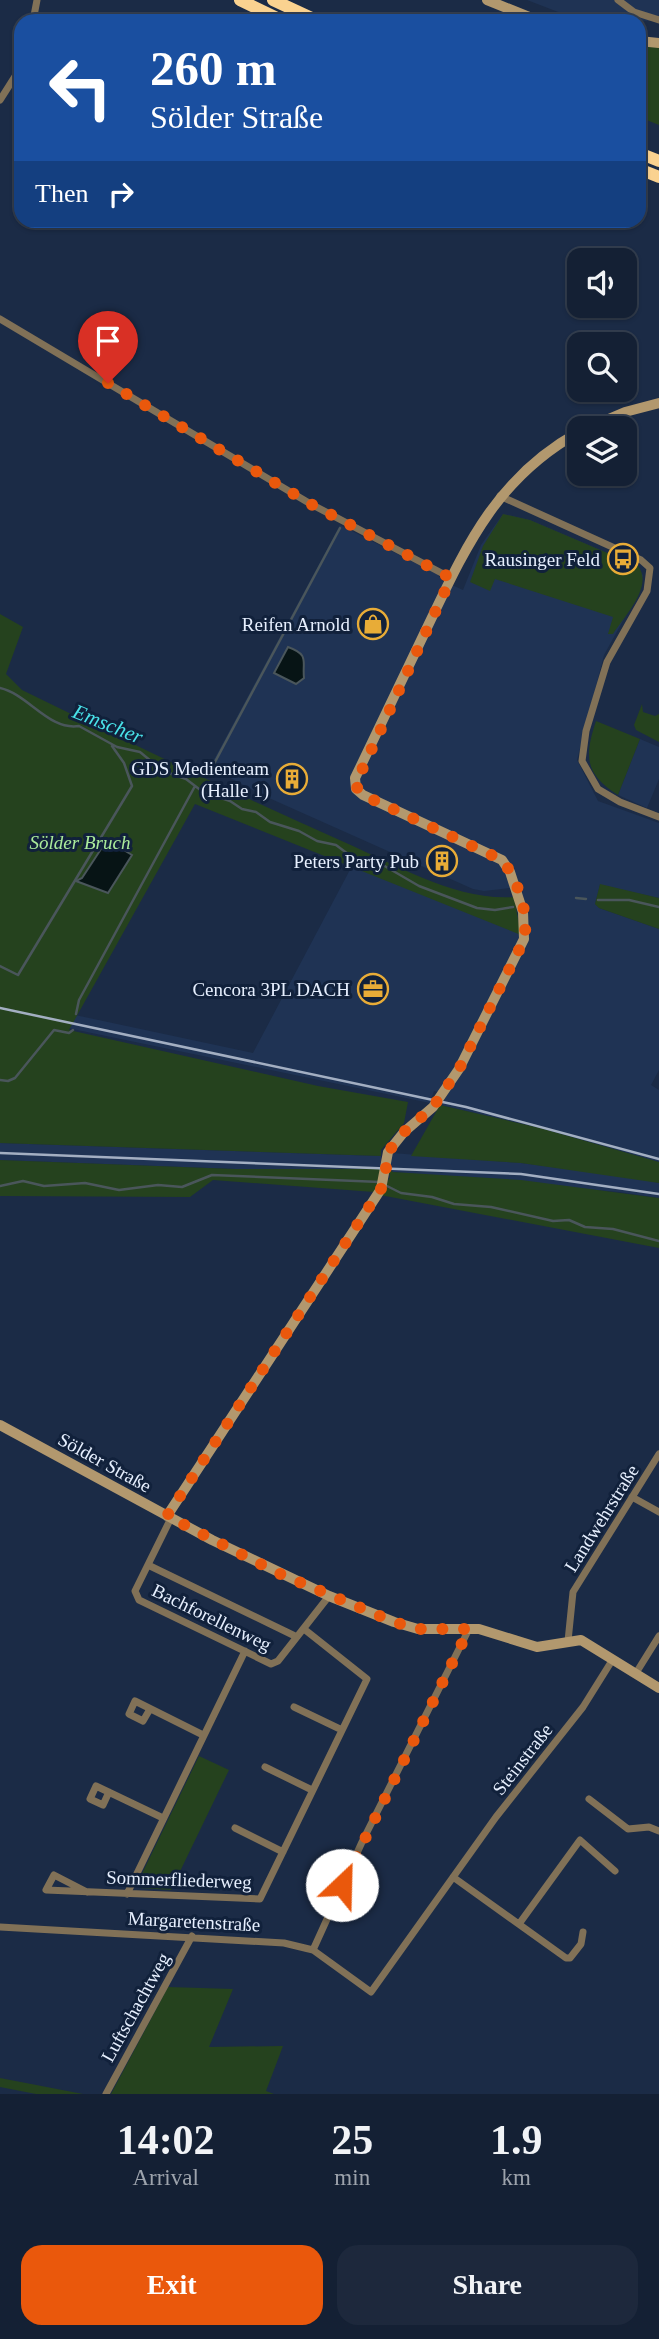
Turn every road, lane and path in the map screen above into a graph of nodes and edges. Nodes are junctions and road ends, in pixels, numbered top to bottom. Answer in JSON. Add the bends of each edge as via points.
{"nodes":[{"id":1,"x":240,"y":0,"type":"edge"},
{"id":2,"x":273,"y":0,"type":"edge"},
{"id":3,"x":618,"y":0,"type":"edge"},
{"id":4,"x":489,"y":1,"type":"edge"},
{"id":5,"x":269,"y":14,"type":"edge"},
{"id":6,"x":303,"y":14,"type":"edge"},
{"id":7,"x":522,"y":14,"type":"edge"},
{"id":8,"x":640,"y":14,"type":"edge"},
{"id":9,"x":14,"y":78,"type":"edge"},
{"id":10,"x":0,"y":100,"type":"edge"},
{"id":11,"x":0,"y":319,"type":"edge"},
{"id":12,"x":659,"y":403,"type":"edge"},
{"id":13,"x":616,"y":416,"type":"edge"},
{"id":14,"x":567,"y":440,"type":"edge"},
{"id":15,"x":500,"y":496,"type":"junction"},
{"id":16,"x":650,"y":568,"type":"junction"},
{"id":17,"x":659,"y":570,"type":"edge"},
{"id":18,"x":451,"y":578,"type":"junction"},
{"id":19,"x":659,"y":817,"type":"edge"},
{"id":20,"x":0,"y":1425,"type":"edge"},
{"id":21,"x":659,"y":1454,"type":"edge"},
{"id":22,"x":632,"y":1497,"type":"junction"},
{"id":23,"x":659,"y":1512,"type":"edge"},
{"id":24,"x":169,"y":1517,"type":"junction"},
{"id":25,"x":148,"y":1565,"type":"junction"},
{"id":26,"x":329,"y":1596,"type":"junction"},
{"id":27,"x":304,"y":1629,"type":"junction"},
{"id":28,"x":469,"y":1629,"type":"junction"},
{"id":29,"x":659,"y":1636,"type":"edge"},
{"id":30,"x":297,"y":1637,"type":"junction"},
{"id":31,"x":568,"y":1641,"type":"junction"},
{"id":32,"x":245,"y":1651,"type":"junction"},
{"id":33,"x":614,"y":1660,"type":"junction"},
{"id":34,"x":636,"y":1673,"type":"junction"},
{"id":35,"x":659,"y":1688,"type":"edge"},
{"id":36,"x":294,"y":1707,"type":"dead end"},
{"id":37,"x":150,"y":1709,"type":"dead end"},
{"id":38,"x":342,"y":1730,"type":"junction"},
{"id":39,"x":203,"y":1735,"type":"junction"},
{"id":40,"x":265,"y":1767,"type":"dead end"},
{"id":41,"x":312,"y":1790,"type":"junction"},
{"id":42,"x":109,"y":1792,"type":"dead end"},
{"id":43,"x":589,"y":1799,"type":"dead end"},
{"id":44,"x":163,"y":1818,"type":"junction"},
{"id":45,"x":235,"y":1828,"type":"dead end"},
{"id":46,"x":659,"y":1831,"type":"edge"},
{"id":47,"x":283,"y":1852,"type":"junction"},
{"id":48,"x":615,"y":1871,"type":"dead end"},
{"id":49,"x":453,"y":1877,"type":"junction"},
{"id":50,"x":87,"y":1892,"type":"junction"},
{"id":51,"x":127,"y":1894,"type":"junction"},
{"id":52,"x":520,"y":1924,"type":"junction"},
{"id":53,"x":0,"y":1927,"type":"edge"},
{"id":54,"x":583,"y":1932,"type":"dead end"},
{"id":55,"x":192,"y":1936,"type":"junction"},
{"id":56,"x":313,"y":1950,"type":"junction"},
{"id":57,"x":371,"y":1992,"type":"joint"},
{"id":58,"x":106,"y":2094,"type":"edge"}],
"edges":[{"from":1,"to":5,"type":"highway"},
{"from":2,"to":6,"type":"highway"},
{"from":3,"to":8,"type":"street"},
{"from":4,"to":7,"type":"street"},
{"from":9,"to":10,"type":"street"},
{"from":11,"to":18,"type":"street","via":[[357,530]]},
{"from":12,"to":13,"type":"street"},
{"from":14,"to":15,"type":"street","via":[[531,465]]},
{"from":15,"to":16,"type":"street"},
{"from":15,"to":18,"type":"street","via":[[476,529]]},
{"from":16,"to":17,"type":"street"},
{"from":16,"to":19,"type":"street","via":[[648,591],[607,662],[582,761],[598,789]]},
{"from":18,"to":24,"type":"street","via":[[355,785],[363,795],[502,860],[523,912],[524,939],[459,1069],[433,1107],[388,1152],[384,1184]]},
{"from":20,"to":24,"type":"street","name":"Sölder Straße"},
{"from":21,"to":22,"type":"street","name":"Landwehrstraße"},
{"from":22,"to":23,"type":"street"},
{"from":22,"to":31,"type":"street","name":"Landwehrstraße","via":[[573,1592]]},
{"from":24,"to":25,"type":"street","name":"Bachforellenweg"},
{"from":24,"to":26,"type":"street","name":"Sölder Straße"},
{"from":25,"to":30,"type":"street","name":"Bachforellenweg"},
{"from":25,"to":32,"type":"street","name":"Bachforellenweg","via":[[135,1591],[139,1600]]},
{"from":26,"to":27,"type":"street","name":"Bachforellenweg"},
{"from":26,"to":28,"type":"street","name":"Sölder Straße","via":[[418,1629]]},
{"from":27,"to":30,"type":"street","name":"Bachforellenweg"},
{"from":27,"to":38,"type":"street","name":"Sommerfliederweg","via":[[367,1679]]},
{"from":28,"to":31,"type":"street","name":"Sölder Straße","via":[[537,1647]]},
{"from":28,"to":56,"type":"street"},
{"from":29,"to":34,"type":"street"},
{"from":30,"to":32,"type":"street","name":"Bachforellenweg","via":[[274,1663]]},
{"from":31,"to":33,"type":"street","name":"Sölder Straße","via":[[586,1642]]},
{"from":32,"to":39,"type":"street"},
{"from":33,"to":34,"type":"street","name":"Sölder Straße"},
{"from":33,"to":49,"type":"street","name":"Steinstraße"},
{"from":34,"to":35,"type":"street","name":"Sölder Straße"},
{"from":36,"to":38,"type":"street"},
{"from":37,"to":39,"type":"street"},
{"from":38,"to":41,"type":"street","name":"Sommerfliederweg"},
{"from":39,"to":44,"type":"street"},
{"from":40,"to":41,"type":"street"},
{"from":41,"to":47,"type":"street","name":"Sommerfliederweg"},
{"from":42,"to":44,"type":"street"},
{"from":43,"to":46,"type":"street","via":[[628,1829]]},
{"from":44,"to":51,"type":"street"},
{"from":45,"to":47,"type":"street"},
{"from":47,"to":51,"type":"street","name":"Sommerfliederweg","via":[[260,1899]]},
{"from":48,"to":52,"type":"street","via":[[580,1840]]},
{"from":49,"to":52,"type":"street"},
{"from":49,"to":57,"type":"street","name":"Steinstraße"},
{"from":50,"to":50,"type":"street","name":"Sommerfliederweg","via":[[73,1891],[46,1890],[54,1875]]},
{"from":50,"to":51,"type":"street","name":"Sommerfliederweg"},
{"from":52,"to":54,"type":"street","via":[[568,1959],[581,1944]]},
{"from":53,"to":55,"type":"street","name":"Margaretenstraße"},
{"from":55,"to":56,"type":"street","name":"Margaretenstraße","via":[[270,1941]]},
{"from":55,"to":58,"type":"street","name":"Luftschachtweg"},
{"from":56,"to":57,"type":"street","name":"Margaretenstraße"}]}
